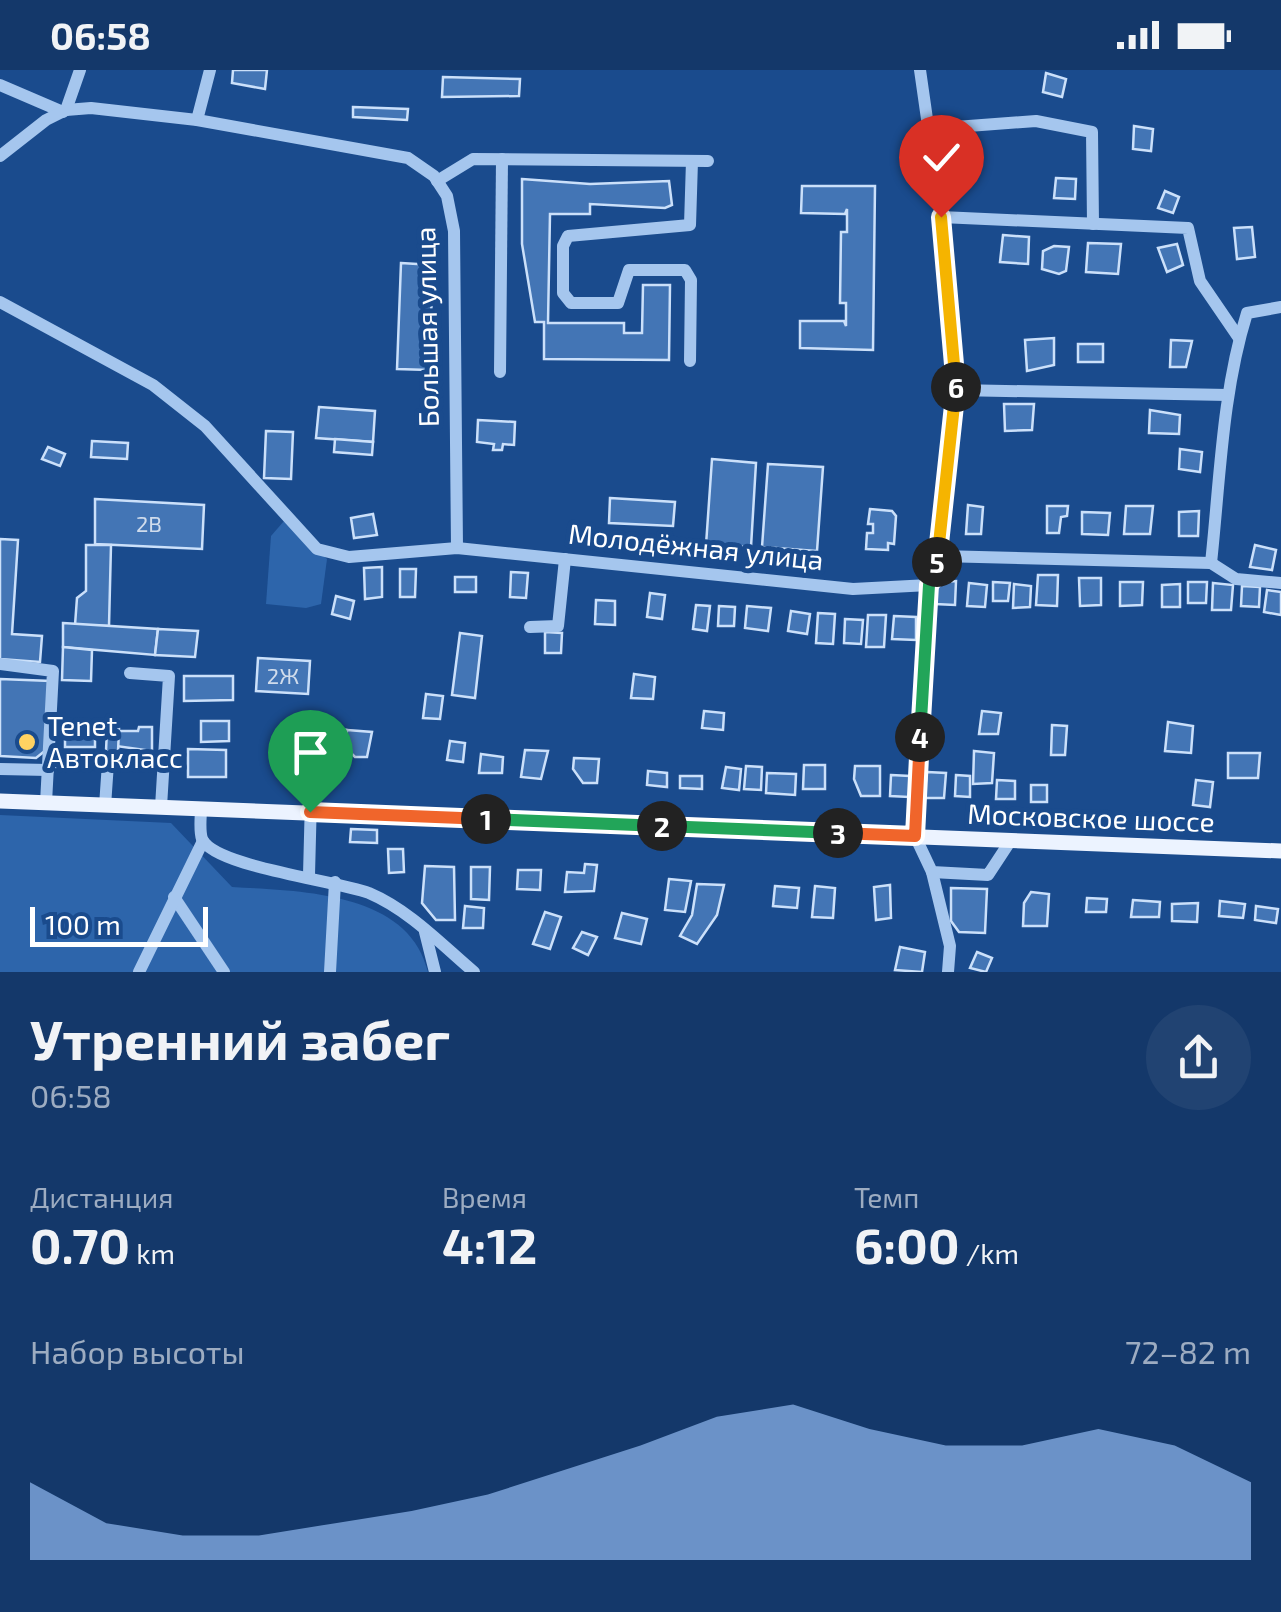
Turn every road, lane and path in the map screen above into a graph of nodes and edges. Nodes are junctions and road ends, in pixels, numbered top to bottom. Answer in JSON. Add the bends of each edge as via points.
{"nodes":[{"id":1,"x":80,"y":70,"type":"edge"},
{"id":2,"x":210,"y":70,"type":"edge"},
{"id":3,"x":920,"y":70,"type":"edge"},
{"id":4,"x":0,"y":85,"type":"edge"},
{"id":5,"x":65,"y":111,"type":"junction"},
{"id":6,"x":196,"y":120,"type":"junction"},
{"id":7,"x":929,"y":129,"type":"junction"},
{"id":8,"x":0,"y":156,"type":"edge"},
{"id":9,"x":502,"y":159,"type":"junction"},
{"id":10,"x":692,"y":161,"type":"junction"},
{"id":11,"x":708,"y":161,"type":"dead end"},
{"id":12,"x":437,"y":181,"type":"junction"},
{"id":13,"x":941,"y":217,"type":"junction"},
{"id":14,"x":1093,"y":224,"type":"junction"},
{"id":15,"x":0,"y":302,"type":"edge"},
{"id":16,"x":1281,"y":307,"type":"edge"},
{"id":17,"x":1239,"y":338,"type":"junction"},
{"id":18,"x":690,"y":361,"type":"dead end"},
{"id":19,"x":500,"y":372,"type":"dead end"},
{"id":20,"x":956,"y":390,"type":"junction"},
{"id":21,"x":1228,"y":394,"type":"junction"},
{"id":22,"x":458,"y":548,"type":"junction"},
{"id":23,"x":940,"y":556,"type":"junction"},
{"id":24,"x":566,"y":558,"type":"junction"},
{"id":25,"x":1211,"y":563,"type":"junction"},
{"id":26,"x":1281,"y":583,"type":"edge"},
{"id":27,"x":929,"y":585,"type":"junction"},
{"id":28,"x":530,"y":627,"type":"dead end"},
{"id":29,"x":0,"y":664,"type":"edge"},
{"id":30,"x":130,"y":673,"type":"dead end"},
{"id":31,"x":313,"y":722,"type":"dead end"},
{"id":32,"x":108,"y":763,"type":"junction"},
{"id":33,"x":164,"y":764,"type":"junction"},
{"id":34,"x":49,"y":766,"type":"junction"},
{"id":35,"x":0,"y":769,"type":"edge"},
{"id":36,"x":0,"y":800,"type":"edge"},
{"id":37,"x":46,"y":803,"type":"junction"},
{"id":38,"x":105,"y":806,"type":"junction"},
{"id":39,"x":161,"y":807,"type":"junction"},
{"id":40,"x":201,"y":808,"type":"junction"},
{"id":41,"x":310,"y":812,"type":"junction"},
{"id":42,"x":915,"y":836,"type":"junction"},
{"id":43,"x":1011,"y":840,"type":"junction"},
{"id":44,"x":204,"y":841,"type":"junction"},
{"id":45,"x":1281,"y":851,"type":"edge"},
{"id":46,"x":932,"y":872,"type":"junction"},
{"id":47,"x":309,"y":876,"type":"junction"},
{"id":48,"x":335,"y":882,"type":"junction"},
{"id":49,"x":174,"y":897,"type":"junction"},
{"id":50,"x":424,"y":930,"type":"junction"},
{"id":51,"x":952,"y":970,"type":"edge"},
{"id":52,"x":139,"y":972,"type":"edge"},
{"id":53,"x":224,"y":972,"type":"edge"},
{"id":54,"x":330,"y":972,"type":"edge"},
{"id":55,"x":435,"y":972,"type":"edge"},
{"id":56,"x":474,"y":972,"type":"edge"}],
"edges":[{"from":1,"to":5,"type":"street"},
{"from":2,"to":6,"type":"street"},
{"from":3,"to":7,"type":"street"},
{"from":4,"to":5,"type":"street"},
{"from":5,"to":6,"type":"street"},
{"from":5,"to":8,"type":"street"},
{"from":6,"to":12,"type":"street","via":[[408,158]]},
{"from":7,"to":13,"type":"street"},
{"from":7,"to":14,"type":"street","via":[[1036,120],[1092,132]]},
{"from":9,"to":10,"type":"street"},
{"from":9,"to":12,"type":"street","via":[[473,159]]},
{"from":9,"to":19,"type":"street"},
{"from":10,"to":11,"type":"street"},
{"from":10,"to":18,"type":"street","via":[[686,228],[568,236],[563,278],[567,301],[618,303],[629,270],[686,270]]},
{"from":12,"to":22,"type":"street","name":"Большая улица","via":[[454,231]]},
{"from":13,"to":14,"type":"street"},
{"from":13,"to":20,"type":"street"},
{"from":14,"to":17,"type":"street","via":[[1188,228],[1200,281]]},
{"from":15,"to":22,"type":"street","name":"Молодёжная улица","via":[[179,405],[317,549],[349,558]]},
{"from":16,"to":17,"type":"street","via":[[1247,313]]},
{"from":17,"to":21,"type":"street"},
{"from":20,"to":21,"type":"street"},
{"from":20,"to":23,"type":"street"},
{"from":21,"to":25,"type":"street"},
{"from":22,"to":24,"type":"street","name":"Молодёжная улица"},
{"from":23,"to":25,"type":"street"},
{"from":23,"to":27,"type":"street"},
{"from":24,"to":27,"type":"street","name":"Молодёжная улица","via":[[853,588]]},
{"from":24,"to":28,"type":"street","via":[[558,626]]},
{"from":25,"to":26,"type":"street","via":[[1236,579]]},
{"from":27,"to":42,"type":"street"},
{"from":29,"to":34,"type":"street","via":[[53,672]]},
{"from":30,"to":33,"type":"street","via":[[170,676]]},
{"from":31,"to":41,"type":"street"},
{"from":32,"to":33,"type":"street"},
{"from":32,"to":34,"type":"street"},
{"from":32,"to":38,"type":"street"},
{"from":33,"to":39,"type":"street"},
{"from":34,"to":35,"type":"street"},
{"from":34,"to":37,"type":"street"},
{"from":36,"to":37,"type":"main road","name":"Московское шоссе"},
{"from":37,"to":38,"type":"main road","name":"Московское шоссе"},
{"from":38,"to":39,"type":"main road","name":"Московское шоссе"},
{"from":39,"to":40,"type":"main road","name":"Московское шоссе"},
{"from":40,"to":41,"type":"main road","name":"Московское шоссе"},
{"from":40,"to":44,"type":"street"},
{"from":41,"to":42,"type":"main road","name":"Московское шоссе"},
{"from":41,"to":47,"type":"street"},
{"from":42,"to":43,"type":"main road","name":"Московское шоссе"},
{"from":42,"to":46,"type":"street"},
{"from":43,"to":45,"type":"main road","name":"Московское шоссе"},
{"from":43,"to":46,"type":"street","via":[[988,875]]},
{"from":44,"to":47,"type":"street","via":[[242,865]]},
{"from":44,"to":49,"type":"street"},
{"from":46,"to":51,"type":"street"},
{"from":47,"to":48,"type":"street"},
{"from":48,"to":50,"type":"street","via":[[396,907]]},
{"from":48,"to":54,"type":"street"},
{"from":49,"to":52,"type":"street"},
{"from":49,"to":53,"type":"street"},
{"from":50,"to":55,"type":"street"},
{"from":50,"to":56,"type":"street"}]}
